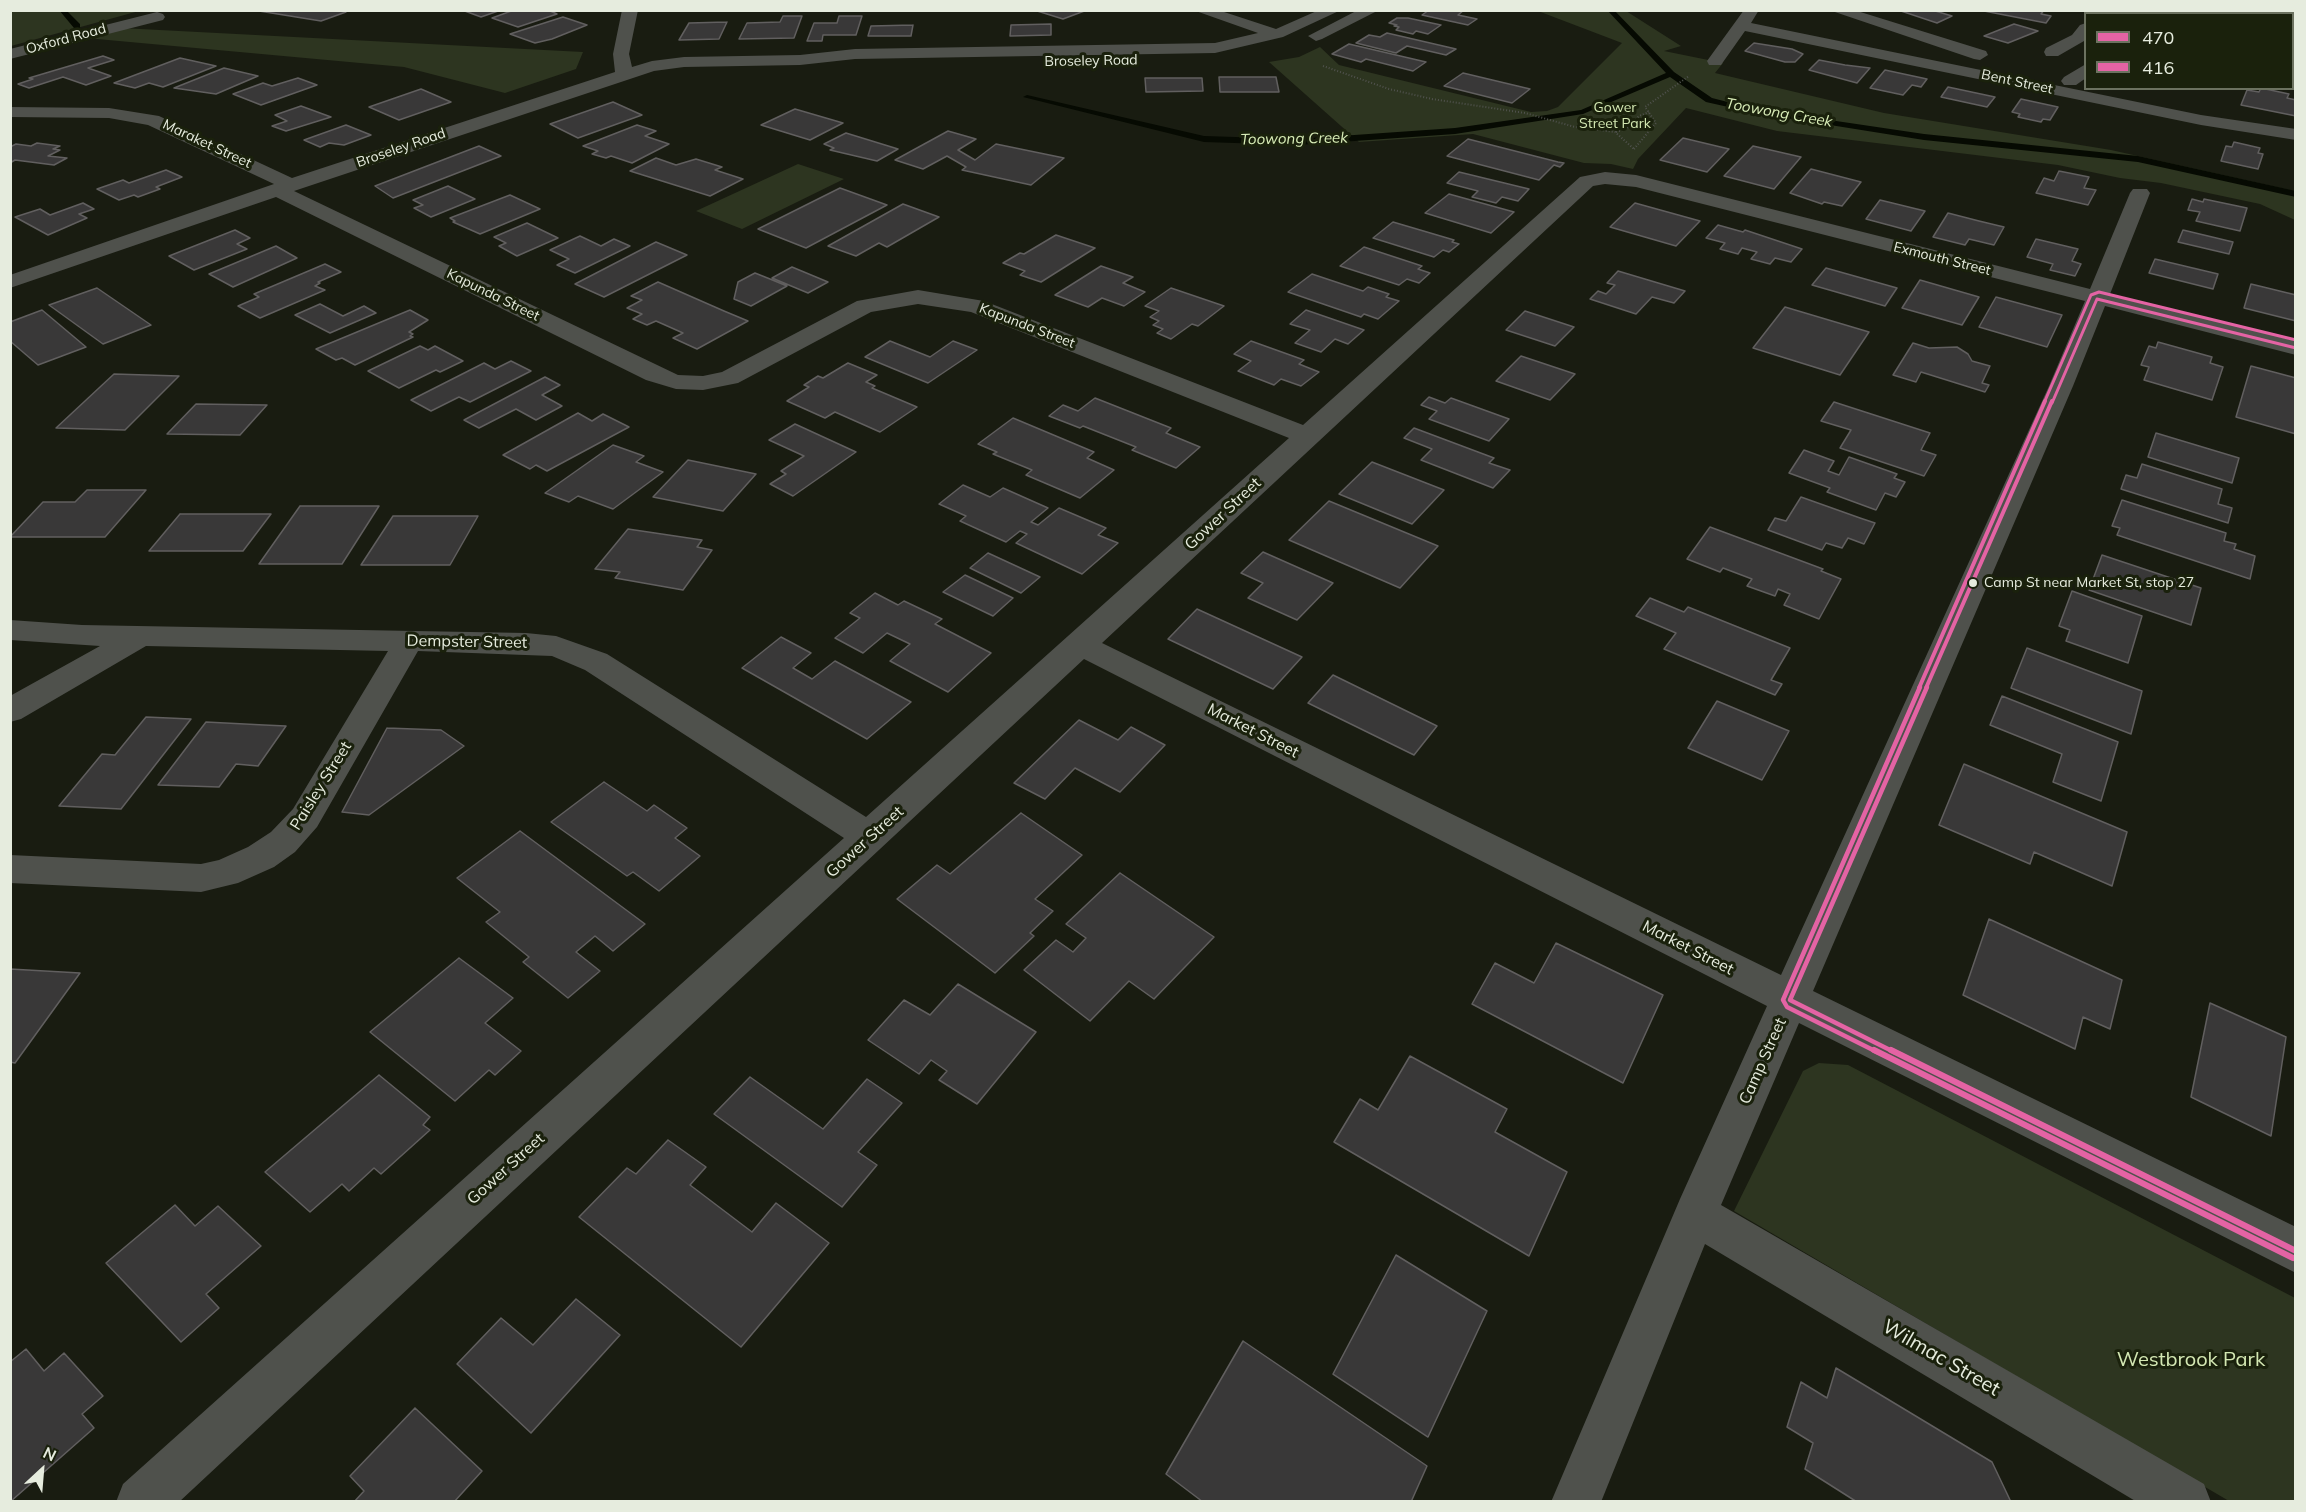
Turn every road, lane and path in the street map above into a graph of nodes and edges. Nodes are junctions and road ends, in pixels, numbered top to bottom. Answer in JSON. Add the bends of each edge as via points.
{"nodes":[{"id":1,"x":630,"y":10,"type":"edge"},
{"id":2,"x":1200,"y":10,"type":"edge"},
{"id":3,"x":1334,"y":10,"type":"edge"},
{"id":4,"x":1372,"y":10,"type":"edge"},
{"id":5,"x":1752,"y":10,"type":"edge"},
{"id":6,"x":1836,"y":10,"type":"edge"},
{"id":7,"x":157,"y":17,"type":"dead end"},
{"id":8,"x":1739,"y":26,"type":"junction"},
{"id":9,"x":2084,"y":29,"type":"edge"},
{"id":10,"x":1277,"y":34,"type":"junction"},
{"id":11,"x":1299,"y":44,"type":"dead end"},
{"id":12,"x":1280,"y":51,"type":"joint"},
{"id":13,"x":2052,"y":52,"type":"dead end"},
{"id":14,"x":10,"y":54,"type":"edge"},
{"id":15,"x":800,"y":60,"type":"junction"},
{"id":16,"x":1714,"y":61,"type":"dead end"},
{"id":17,"x":624,"y":73,"type":"junction"},
{"id":18,"x":1688,"y":77,"type":"dead end"},
{"id":19,"x":2078,"y":83,"type":"edge"},
{"id":20,"x":2112,"y":90,"type":"edge"},
{"id":21,"x":10,"y":112,"type":"edge"},
{"id":22,"x":1649,"y":112,"type":"junction"},
{"id":23,"x":1615,"y":132,"type":"junction"},
{"id":24,"x":2295,"y":134,"type":"edge"},
{"id":25,"x":1634,"y":149,"type":"junction"},
{"id":26,"x":1631,"y":155,"type":"dead end"},
{"id":27,"x":1587,"y":181,"type":"joint"},
{"id":28,"x":284,"y":188,"type":"junction"},
{"id":29,"x":2140,"y":193,"type":"dead end"},
{"id":30,"x":10,"y":282,"type":"edge"},
{"id":31,"x":2097,"y":299,"type":"junction"},
{"id":32,"x":2295,"y":348,"type":"edge"},
{"id":33,"x":1308,"y":436,"type":"junction"},
{"id":34,"x":10,"y":630,"type":"edge"},
{"id":35,"x":138,"y":637,"type":"junction"},
{"id":36,"x":409,"y":641,"type":"junction"},
{"id":37,"x":1081,"y":645,"type":"junction"},
{"id":38,"x":10,"y":711,"type":"edge"},
{"id":39,"x":870,"y":837,"type":"junction"},
{"id":40,"x":10,"y":869,"type":"edge"},
{"id":41,"x":1790,"y":1000,"type":"junction"},
{"id":42,"x":1695,"y":1214,"type":"junction"},
{"id":43,"x":2295,"y":1251,"type":"edge"},
{"id":44,"x":141,"y":1502,"type":"edge"},
{"id":45,"x":1576,"y":1502,"type":"edge"},
{"id":46,"x":2186,"y":1502,"type":"edge"}],
"edges":[{"from":1,"to":17,"type":"street","via":[[621,54]]},
{"from":2,"to":10,"type":"street"},
{"from":3,"to":10,"type":"street","name":"Broseley Road"},
{"from":4,"to":11,"type":"street"},
{"from":5,"to":8,"type":"street"},
{"from":6,"to":19,"type":"street","name":"Bent Street"},
{"from":7,"to":14,"type":"street","name":"Oxford Road"},
{"from":8,"to":16,"type":"street"},
{"from":8,"to":24,"type":"street","name":"Bent Street","via":[[2201,120]]},
{"from":9,"to":13,"type":"street","via":[[2078,38]]},
{"from":10,"to":15,"type":"street","name":"Broseley Road","via":[[1215,48],[855,54]]},
{"from":12,"to":15,"type":"street","name":"Broseley Road","via":[[1201,60],[851,64]]},
{"from":12,"to":23,"type":"path","via":[[1389,89]]},
{"from":15,"to":17,"type":"street","name":"Broseley Road","via":[[674,62]]},
{"from":17,"to":28,"type":"street","name":"Broseley Road"},
{"from":18,"to":22,"type":"path","via":[[1645,107]]},
{"from":20,"to":24,"type":"street","name":"Bent Street"},
{"from":21,"to":28,"type":"street","name":"Maraket Street","via":[[109,113],[153,120]]},
{"from":22,"to":23,"type":"path"},
{"from":22,"to":25,"type":"path","via":[[1656,123]]},
{"from":23,"to":25,"type":"path"},
{"from":25,"to":26,"type":"path"},
{"from":27,"to":31,"type":"street","name":"Exmouth Street","via":[[1636,181]]},
{"from":27,"to":33,"type":"street","name":"Gower Street"},
{"from":28,"to":30,"type":"street","name":"Broseley Road"},
{"from":28,"to":33,"type":"street","name":"Kapunda Street","via":[[655,375],[714,391],[865,306],[918,297],[976,306]]},
{"from":29,"to":31,"type":"street","name":"Camp Street"},
{"from":31,"to":32,"type":"street","name":"Exmouth Street"},
{"from":31,"to":41,"type":"street","name":"Camp Street"},
{"from":33,"to":37,"type":"street","name":"Gower Street"},
{"from":34,"to":35,"type":"street","name":"Dempster Street"},
{"from":35,"to":36,"type":"street","name":"Dempster Street"},
{"from":35,"to":38,"type":"street"},
{"from":36,"to":39,"type":"street","name":"Dempster Street","via":[[526,643],[573,651]]},
{"from":36,"to":40,"type":"street","name":"Paisley Street","via":[[305,818],[283,842],[261,857],[225,873],[201,878]]},
{"from":37,"to":39,"type":"street","name":"Gower Street"},
{"from":37,"to":41,"type":"street","name":"Market Street"},
{"from":39,"to":44,"type":"street","name":"Gower Street"},
{"from":41,"to":42,"type":"street","name":"Camp Street"},
{"from":41,"to":43,"type":"street","name":"Market Street"},
{"from":42,"to":45,"type":"street","name":"Camp Street"},
{"from":42,"to":46,"type":"street","name":"Wilmac Street"}]}
